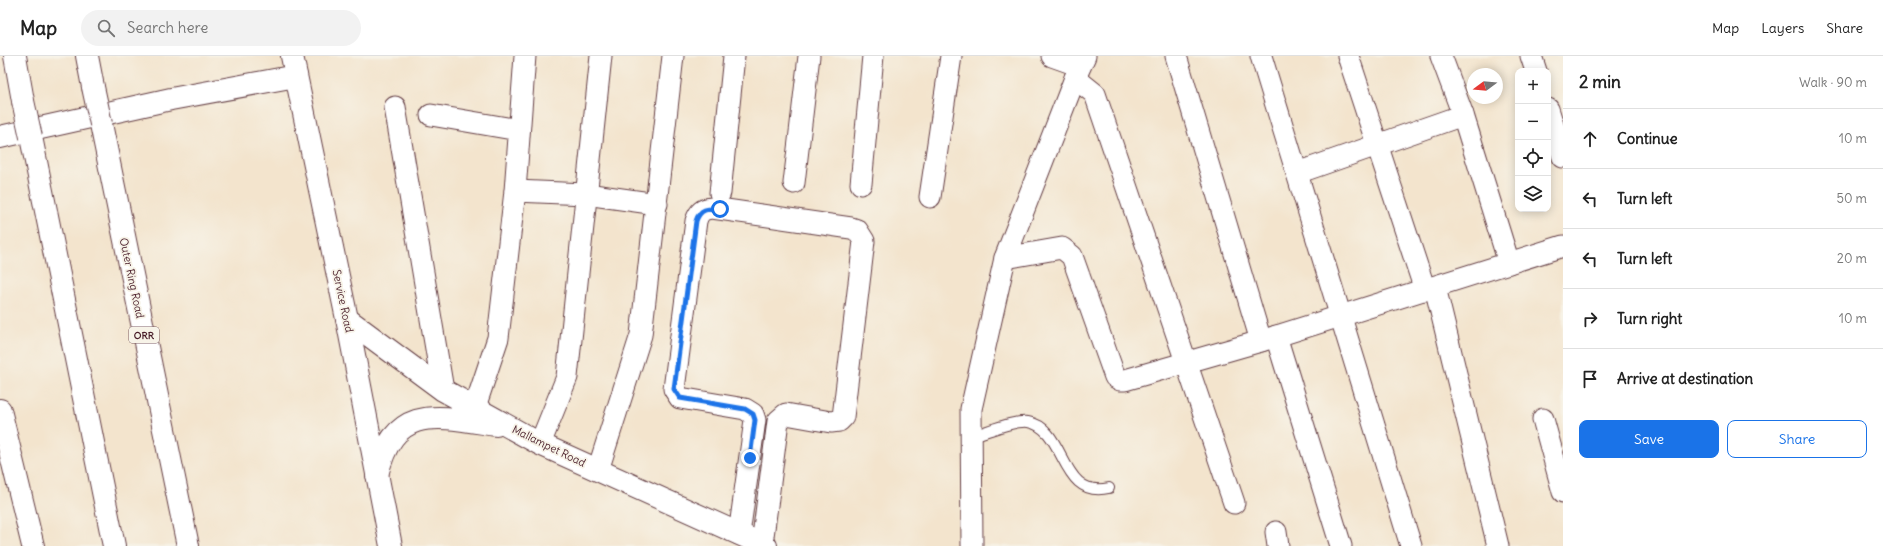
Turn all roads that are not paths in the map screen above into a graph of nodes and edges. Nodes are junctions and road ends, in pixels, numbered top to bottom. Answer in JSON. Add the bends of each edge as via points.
{"nodes":[{"id":1,"x":15,"y":56,"type":"edge"},
{"id":2,"x":87,"y":56,"type":"edge"},
{"id":3,"x":525,"y":56,"type":"edge"},
{"id":4,"x":601,"y":56,"type":"edge"},
{"id":5,"x":673,"y":56,"type":"edge"},
{"id":6,"x":734,"y":56,"type":"edge"},
{"id":7,"x":809,"y":56,"type":"edge"},
{"id":8,"x":873,"y":56,"type":"edge"},
{"id":9,"x":951,"y":56,"type":"edge"},
{"id":10,"x":1052,"y":56,"type":"edge"},
{"id":11,"x":1176,"y":56,"type":"edge"},
{"id":12,"x":1261,"y":56,"type":"edge"},
{"id":13,"x":1348,"y":56,"type":"edge"},
{"id":14,"x":1441,"y":56,"type":"edge"},
{"id":15,"x":1531,"y":56,"type":"edge"},
{"id":16,"x":294,"y":66,"type":"edge"},
{"id":17,"x":1080,"y":67,"type":"edge"},
{"id":18,"x":1535,"y":68,"type":"edge"},
{"id":19,"x":395,"y":107,"type":"dead end"},
{"id":20,"x":431,"y":115,"type":"dead end"},
{"id":21,"x":1463,"y":115,"type":"junction"},
{"id":22,"x":1551,"y":119,"type":"edge"},
{"id":23,"x":519,"y":130,"type":"junction"},
{"id":24,"x":0,"y":137,"type":"edge"},
{"id":25,"x":1378,"y":144,"type":"junction"},
{"id":26,"x":1563,"y":157,"type":"edge"},
{"id":27,"x":1297,"y":173,"type":"junction"},
{"id":28,"x":794,"y":183,"type":"dead end"},
{"id":29,"x":861,"y":184,"type":"dead end"},
{"id":30,"x":515,"y":191,"type":"junction"},
{"id":31,"x":720,"y":193,"type":"dead end"},
{"id":32,"x":586,"y":194,"type":"junction"},
{"id":33,"x":930,"y":197,"type":"dead end"},
{"id":34,"x":657,"y":204,"type":"junction"},
{"id":35,"x":1563,"y":246,"type":"edge"},
{"id":36,"x":1005,"y":258,"type":"junction"},
{"id":37,"x":1510,"y":263,"type":"junction"},
{"id":38,"x":1430,"y":288,"type":"junction"},
{"id":39,"x":1341,"y":316,"type":"junction"},
{"id":40,"x":347,"y":319,"type":"junction"},
{"id":41,"x":1269,"y":339,"type":"junction"},
{"id":42,"x":1188,"y":363,"type":"junction"},
{"id":43,"x":442,"y":390,"type":"junction"},
{"id":44,"x":475,"y":407,"type":"junction"},
{"id":45,"x":0,"y":410,"type":"edge"},
{"id":46,"x":1542,"y":419,"type":"dead end"},
{"id":47,"x":511,"y":428,"type":"junction"},
{"id":48,"x":972,"y":436,"type":"junction"},
{"id":49,"x":540,"y":444,"type":"junction"},
{"id":50,"x":598,"y":470,"type":"junction"},
{"id":51,"x":376,"y":477,"type":"junction"},
{"id":52,"x":1109,"y":488,"type":"dead end"},
{"id":53,"x":1563,"y":492,"type":"edge"},
{"id":54,"x":1234,"y":503,"type":"dead end"},
{"id":55,"x":739,"y":534,"type":"junction"},
{"id":56,"x":764,"y":545,"type":"edge"},
{"id":57,"x":33,"y":546,"type":"edge"},
{"id":58,"x":114,"y":546,"type":"edge"},
{"id":59,"x":188,"y":546,"type":"edge"},
{"id":60,"x":391,"y":546,"type":"edge"},
{"id":61,"x":972,"y":546,"type":"edge"},
{"id":62,"x":1341,"y":546,"type":"edge"},
{"id":63,"x":1411,"y":546,"type":"edge"},
{"id":64,"x":1498,"y":546,"type":"edge"}],
"edges":[{"from":1,"to":58,"type":"main road","bridge":true},
{"from":2,"to":59,"type":"main road","name":"Outer Ring Road","number":"ORR","bridge":true},
{"from":3,"to":23,"type":"street"},
{"from":4,"to":32,"type":"street"},
{"from":5,"to":34,"type":"street"},
{"from":6,"to":31,"type":"street"},
{"from":7,"to":28,"type":"street"},
{"from":8,"to":29,"type":"street"},
{"from":9,"to":33,"type":"street"},
{"from":10,"to":17,"type":"street"},
{"from":11,"to":41,"type":"street"},
{"from":12,"to":27,"type":"street"},
{"from":13,"to":25,"type":"street"},
{"from":14,"to":21,"type":"street"},
{"from":15,"to":18,"type":"street"},
{"from":16,"to":24,"type":"main road","via":[[172,99]]},
{"from":16,"to":40,"type":"main road","name":"Service Road"},
{"from":17,"to":36,"type":"street"},
{"from":17,"to":42,"type":"street","via":[[1095,94]]},
{"from":19,"to":43,"type":"street"},
{"from":20,"to":23,"type":"street"},
{"from":21,"to":25,"type":"street"},
{"from":21,"to":37,"type":"street"},
{"from":22,"to":26,"type":"street"},
{"from":23,"to":30,"type":"street"},
{"from":25,"to":27,"type":"street"},
{"from":25,"to":38,"type":"street"},
{"from":27,"to":39,"type":"street"},
{"from":30,"to":32,"type":"street"},
{"from":30,"to":44,"type":"street","via":[[498,338]]},
{"from":32,"to":34,"type":"street"},
{"from":32,"to":49,"type":"street","via":[[567,377]]},
{"from":34,"to":50,"type":"street","via":[[641,335]]},
{"from":35,"to":37,"type":"street"},
{"from":36,"to":42,"type":"street","via":[[1062,248],[1068,251],[1072,256],[1115,377],[1120,380]]},
{"from":36,"to":48,"type":"street","via":[[971,409]]},
{"from":37,"to":38,"type":"street"},
{"from":38,"to":39,"type":"street"},
{"from":38,"to":64,"type":"street"},
{"from":39,"to":41,"type":"street"},
{"from":39,"to":63,"type":"street"},
{"from":40,"to":43,"type":"main road","name":"Mallampet Road"},
{"from":40,"to":51,"type":"main road","name":"Service Road"},
{"from":41,"to":42,"type":"street"},
{"from":41,"to":62,"type":"street"},
{"from":42,"to":54,"type":"street"},
{"from":43,"to":44,"type":"main road","name":"Mallampet Road"},
{"from":44,"to":47,"type":"main road","name":"Mallampet Road"},
{"from":45,"to":57,"type":"main road"},
{"from":46,"to":53,"type":"street"},
{"from":47,"to":49,"type":"main road","name":"Mallampet Road"},
{"from":47,"to":51,"type":"main road","via":[[458,419],[415,420],[390,441],[382,456]]},
{"from":48,"to":52,"type":"lane","via":[[1016,423],[1028,422],[1039,426],[1050,437],[1075,480],[1087,488]]},
{"from":48,"to":61,"type":"street"},
{"from":49,"to":50,"type":"main road","name":"Mallampet Road"},
{"from":50,"to":55,"type":"main road","name":"Mallampet Road"},
{"from":51,"to":60,"type":"main road","name":"Service Road"},
{"from":55,"to":56,"type":"main road","name":"Mallampet Road"},
{"from":55,"to":56,"type":"street","via":[[755,420],[753,414],[745,409],[680,398],[674,389],[696,221],[698,214],[704,209],[712,208],[851,228],[857,230],[864,241],[843,417],[839,421],[831,422],[786,414],[778,421]]}]}
